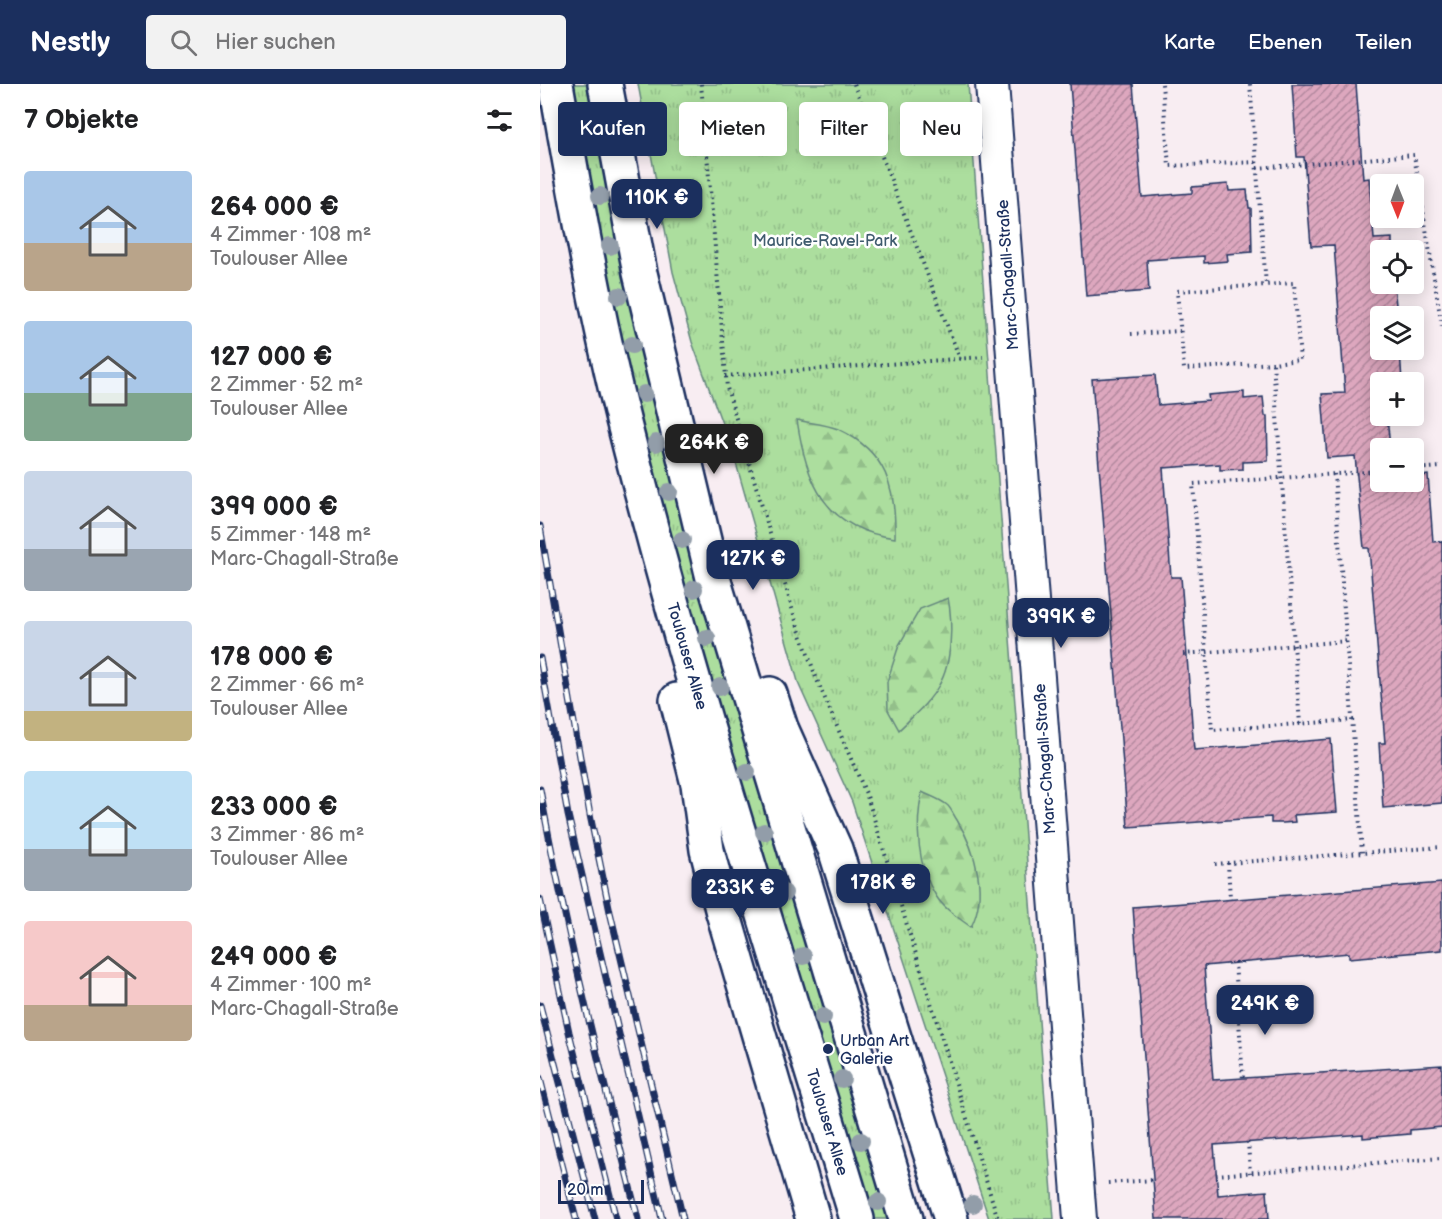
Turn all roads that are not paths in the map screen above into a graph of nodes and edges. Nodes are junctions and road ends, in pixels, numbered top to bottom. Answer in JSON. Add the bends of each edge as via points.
{"nodes":[{"id":1,"x":556,"y":84,"type":"edge"},
{"id":2,"x":605,"y":84,"type":"edge"},
{"id":3,"x":992,"y":84,"type":"edge"},
{"id":4,"x":713,"y":578,"type":"junction"},
{"id":5,"x":674,"y":606,"type":"junction"},
{"id":6,"x":813,"y":1219,"type":"edge"},
{"id":7,"x":857,"y":1219,"type":"edge"},
{"id":8,"x":906,"y":1219,"type":"edge"},
{"id":9,"x":951,"y":1219,"type":"edge"},
{"id":10,"x":1080,"y":1219,"type":"edge"}],
"edges":[{"from":1,"to":5,"type":"main road","name":"Toulouser Allee","via":[[581,230],[615,387]]},
{"from":2,"to":4,"type":"main road","via":[[642,284]]},
{"from":3,"to":10,"type":"street","name":"Marc-Chagall-Straße"},
{"from":4,"to":8,"type":"main road"},
{"from":4,"to":9,"type":"main road","via":[[749,633],[781,728],[835,849]]},
{"from":5,"to":6,"type":"main road","via":[[669,670],[698,784],[707,850]]},
{"from":5,"to":7,"type":"main road","name":"Toulouser Allee"}]}
